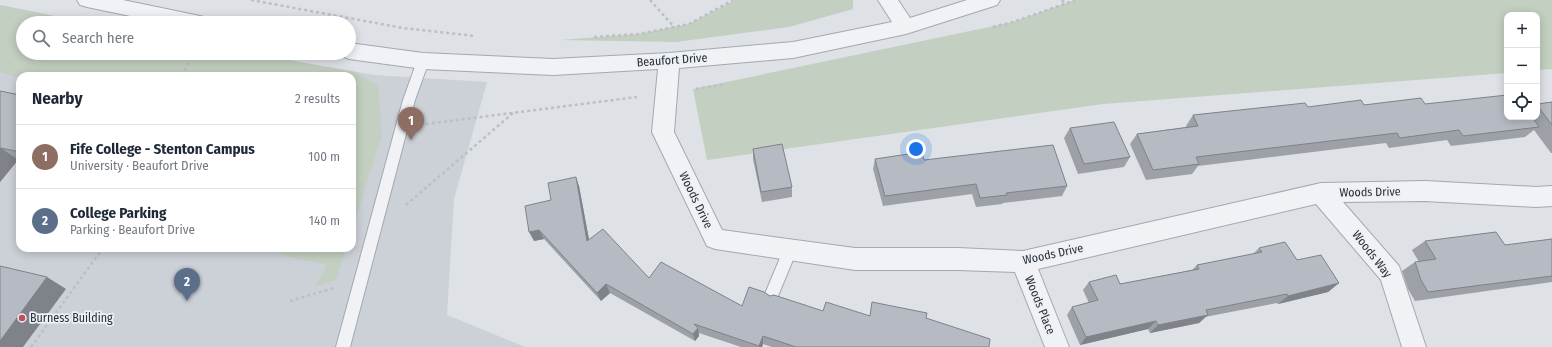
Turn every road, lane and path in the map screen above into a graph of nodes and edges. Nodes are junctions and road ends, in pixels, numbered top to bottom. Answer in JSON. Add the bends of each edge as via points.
{"nodes":[{"id":1,"x":87,"y":0,"type":"edge"},
{"id":2,"x":251,"y":0,"type":"edge"},
{"id":3,"x":650,"y":0,"type":"edge"},
{"id":4,"x":733,"y":0,"type":"edge"},
{"id":5,"x":888,"y":0,"type":"edge"},
{"id":6,"x":990,"y":0,"type":"edge"},
{"id":7,"x":1062,"y":0,"type":"edge"},
{"id":8,"x":1065,"y":4,"type":"dead end"},
{"id":9,"x":150,"y":6,"type":"edge"},
{"id":10,"x":179,"y":16,"type":"edge"},
{"id":11,"x":338,"y":16,"type":"edge"},
{"id":12,"x":356,"y":19,"type":"edge"},
{"id":13,"x":675,"y":27,"type":"junction"},
{"id":14,"x":906,"y":27,"type":"junction"},
{"id":15,"x":480,"y":36,"type":"dead end"},
{"id":16,"x":592,"y":37,"type":"dead end"},
{"id":17,"x":356,"y":52,"type":"edge"},
{"id":18,"x":190,"y":60,"type":"edge"},
{"id":19,"x":423,"y":61,"type":"junction"},
{"id":20,"x":669,"y":62,"type":"junction"},
{"id":21,"x":184,"y":72,"type":"edge"},
{"id":22,"x":513,"y":113,"type":"dead end"},
{"id":23,"x":1321,"y":193,"type":"junction"},
{"id":24,"x":1552,"y":196,"type":"edge"},
{"id":25,"x":374,"y":232,"type":"junction"},
{"id":26,"x":790,"y":250,"type":"junction"},
{"id":27,"x":100,"y":252,"type":"edge"},
{"id":28,"x":1023,"y":262,"type":"junction"},
{"id":29,"x":361,"y":279,"type":"junction"},
{"id":30,"x":771,"y":296,"type":"edge"},
{"id":31,"x":290,"y":301,"type":"dead end"},
{"id":32,"x":31,"y":347,"type":"edge"},
{"id":33,"x":343,"y":347,"type":"edge"},
{"id":34,"x":1057,"y":347,"type":"edge"},
{"id":35,"x":1414,"y":347,"type":"edge"}],
"edges":[{"from":1,"to":9,"type":"street"},
{"from":2,"to":11,"type":"path"},
{"from":3,"to":13,"type":"path"},
{"from":4,"to":13,"type":"path","via":[[689,24]]},
{"from":5,"to":14,"type":"street"},
{"from":6,"to":14,"type":"street","name":"Beaufort Drive"},
{"from":7,"to":8,"type":"path"},
{"from":9,"to":10,"type":"street"},
{"from":12,"to":15,"type":"path","via":[[403,28]]},
{"from":13,"to":16,"type":"path","via":[[639,34]]},
{"from":14,"to":20,"type":"street","name":"Beaufort Drive","via":[[793,50]]},
{"from":17,"to":19,"type":"street","name":"Beaufort Drive"},
{"from":18,"to":21,"type":"path"},
{"from":19,"to":20,"type":"street","name":"Beaufort Drive","via":[[553,67]]},
{"from":19,"to":25,"type":"lane","via":[[409,100]]},
{"from":20,"to":26,"type":"street","name":"Woods Drive","via":[[663,132],[715,239]]},
{"from":22,"to":25,"type":"path"},
{"from":23,"to":24,"type":"street","name":"Woods Drive","via":[[1426,191],[1536,198]]},
{"from":23,"to":28,"type":"street","name":"Woods Drive"},
{"from":23,"to":35,"type":"street","name":"Woods Way","via":[[1391,274]]},
{"from":25,"to":29,"type":"lane"},
{"from":26,"to":28,"type":"street","name":"Woods Drive","via":[[855,258],[958,258]]},
{"from":26,"to":30,"type":"lane"},
{"from":27,"to":32,"type":"path"},
{"from":28,"to":34,"type":"street","name":"Woods Place"},
{"from":29,"to":31,"type":"path"},
{"from":29,"to":33,"type":"lane"}]}
